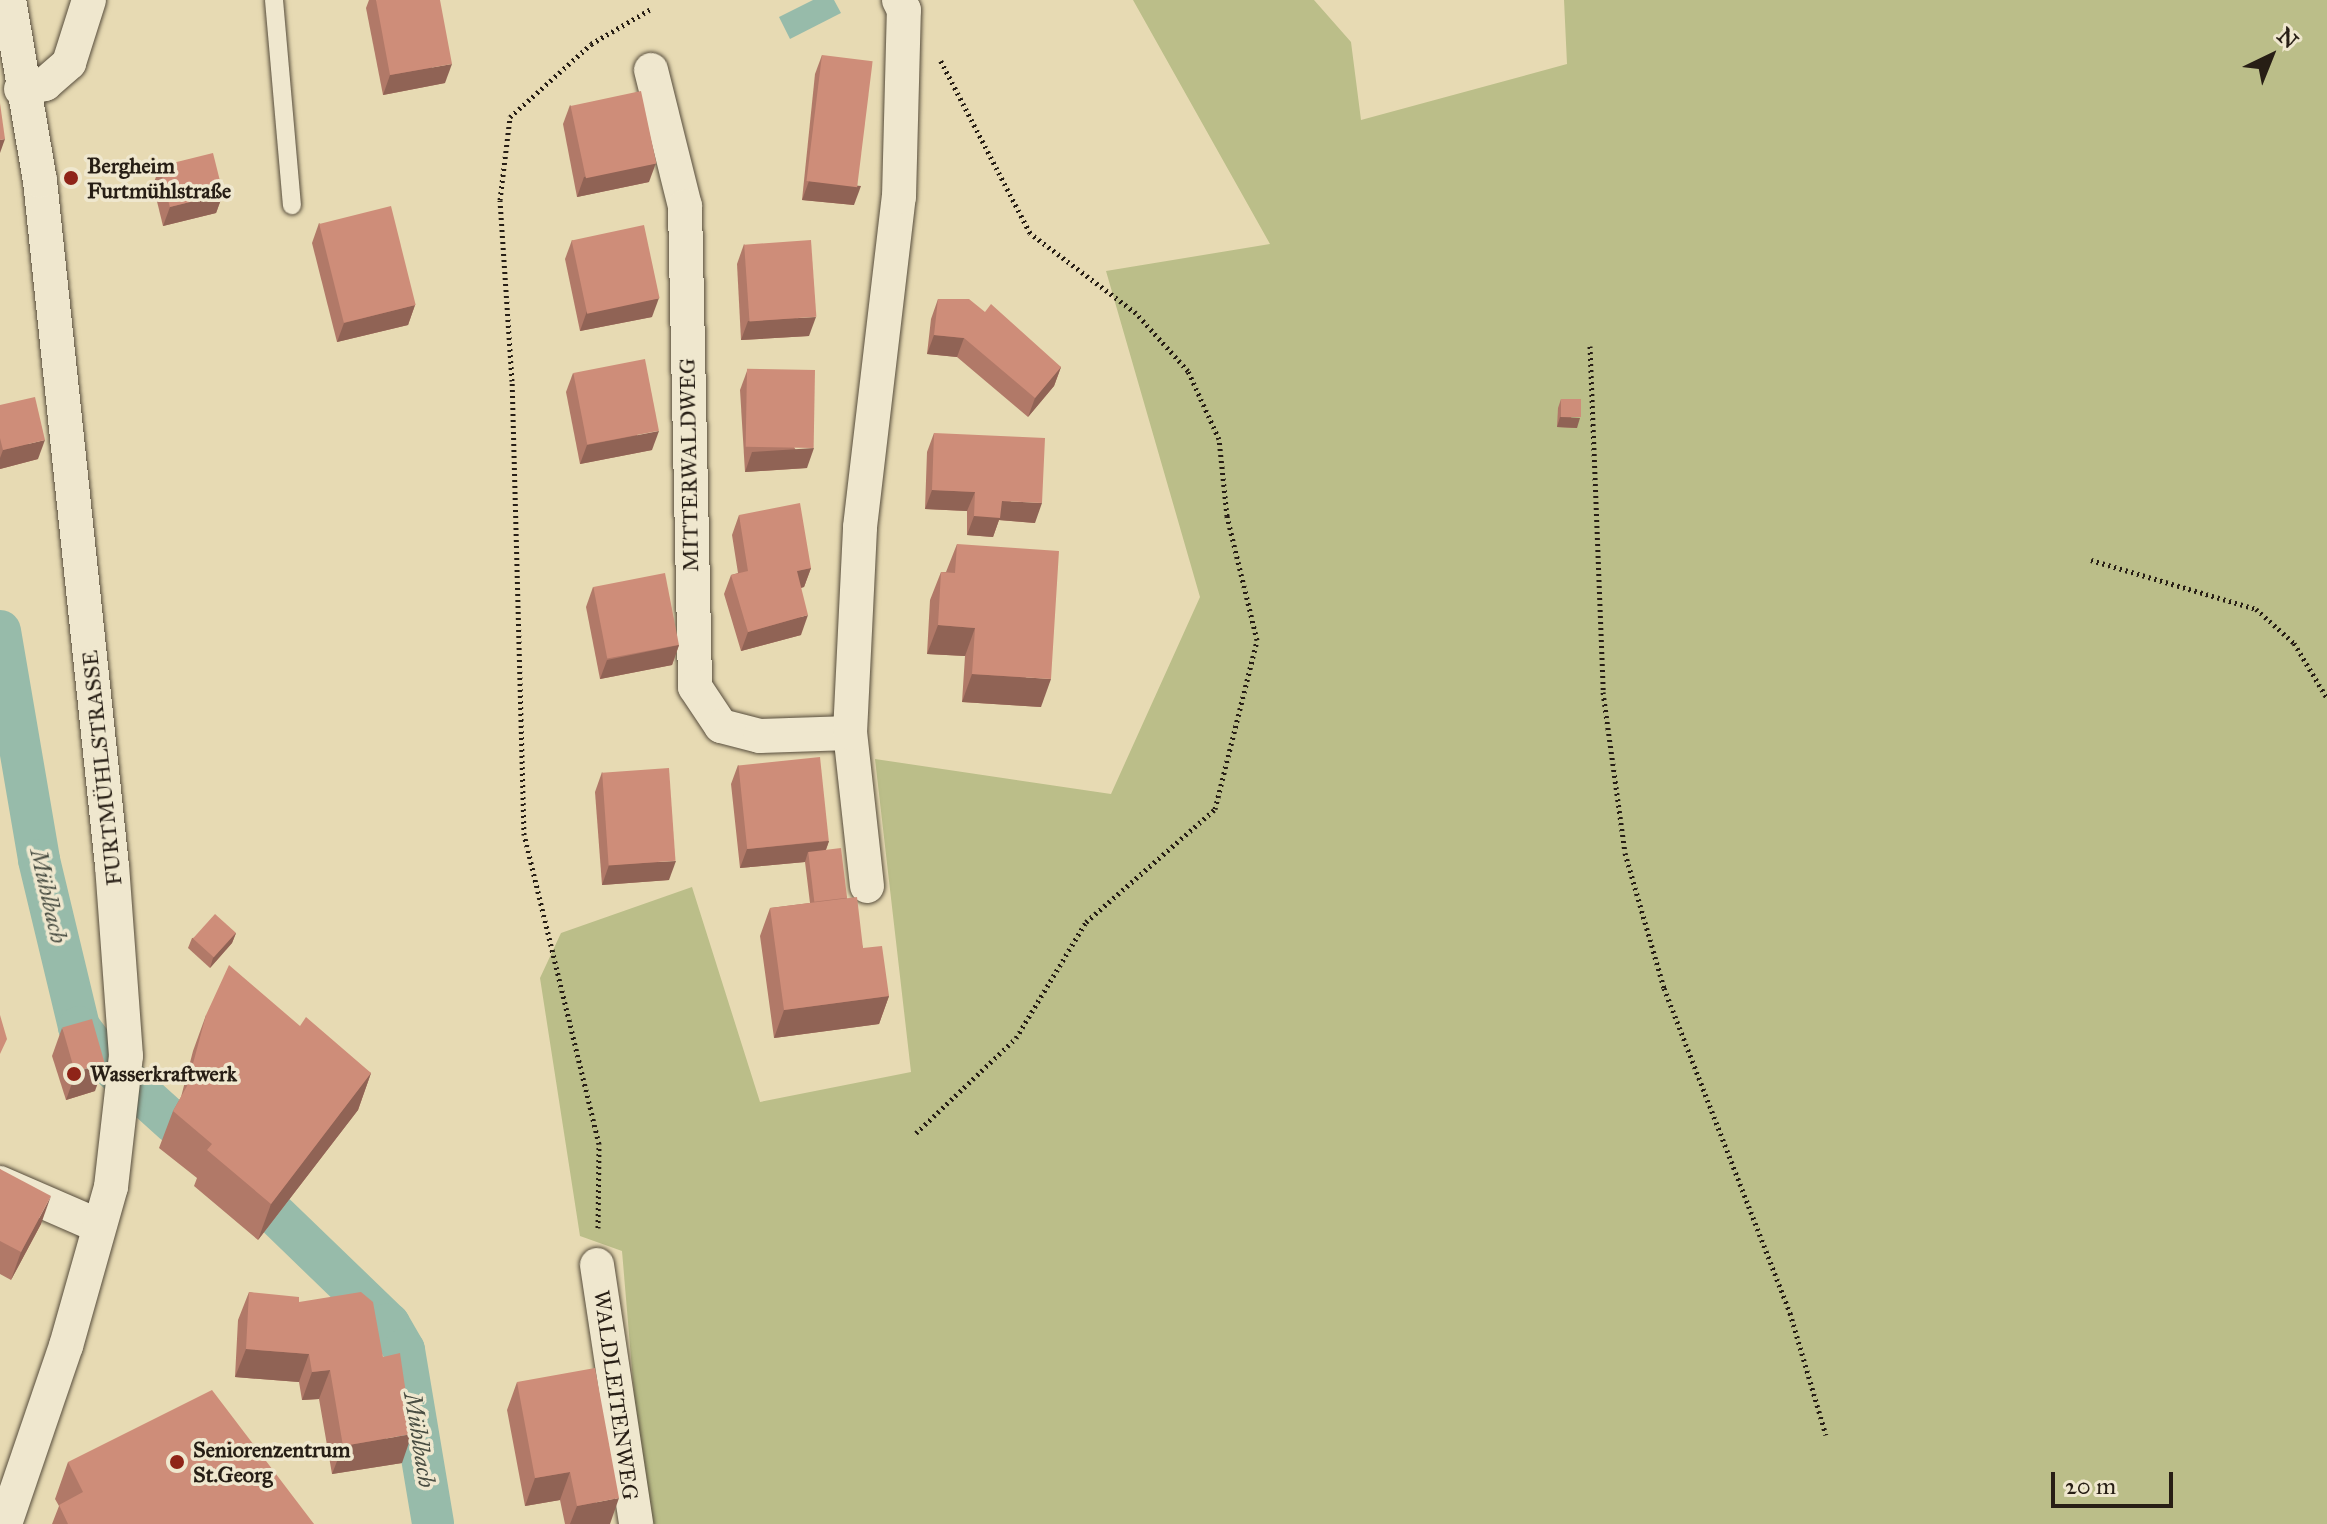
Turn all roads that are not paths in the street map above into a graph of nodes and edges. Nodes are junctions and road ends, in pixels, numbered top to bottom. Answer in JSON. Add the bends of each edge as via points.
{"nodes":[{"id":1,"x":9,"y":0,"type":"edge"},
{"id":2,"x":89,"y":0,"type":"edge"},
{"id":3,"x":274,"y":0,"type":"edge"},
{"id":4,"x":901,"y":5,"type":"edge"},
{"id":5,"x":651,"y":70,"type":"dead end"},
{"id":6,"x":21,"y":89,"type":"junction"},
{"id":7,"x":292,"y":205,"type":"dead end"},
{"id":8,"x":850,"y":733,"type":"junction"},
{"id":9,"x":867,"y":886,"type":"dead end"},
{"id":10,"x":0,"y":1183,"type":"edge"},
{"id":11,"x":99,"y":1226,"type":"junction"},
{"id":12,"x":597,"y":1265,"type":"road end"},
{"id":13,"x":5,"y":1524,"type":"edge"},
{"id":14,"x":636,"y":1524,"type":"edge"}],
"edges":[{"from":1,"to":6,"type":"street","name":"FURTMÜHLSTRASSE"},
{"from":2,"to":6,"type":"street","via":[[69,63],[45,84]]},
{"from":3,"to":7,"type":"lane"},
{"from":4,"to":8,"type":"street","via":[[899,197],[860,527]]},
{"from":5,"to":8,"type":"street","name":"MITTERWALDWEG","via":[[685,206],[695,687],[721,726],[760,736]]},
{"from":6,"to":11,"type":"street","name":"FURTMÜHLSTRASSE","via":[[40,181],[112,866],[126,1056],[121,1125]]},
{"from":8,"to":9,"type":"street"},
{"from":10,"to":11,"type":"street"},
{"from":11,"to":13,"type":"street","name":"FURTMÜHLSTRASSE","via":[[66,1346]]},
{"from":12,"to":14,"type":"street","name":"WALDLEITENWEG"}]}
